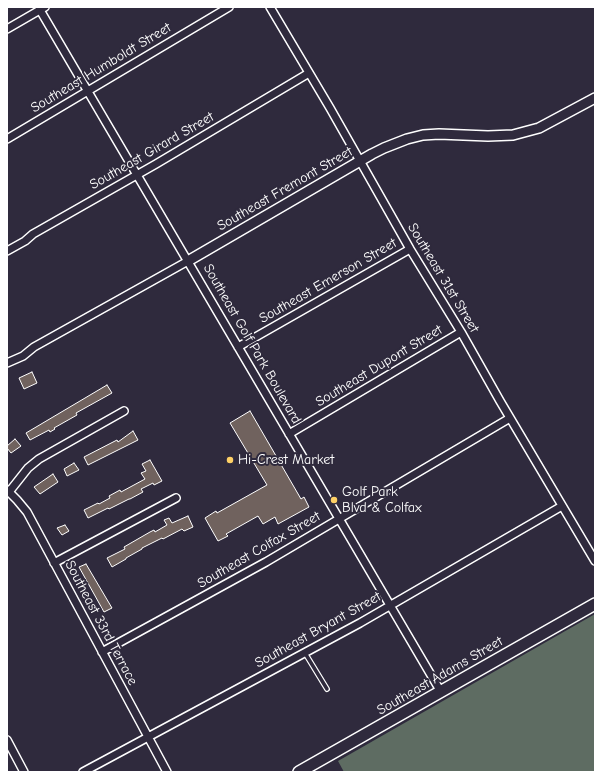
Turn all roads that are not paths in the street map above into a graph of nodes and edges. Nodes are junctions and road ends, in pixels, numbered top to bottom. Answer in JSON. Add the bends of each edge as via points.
{"nodes":[{"id":1,"x":229,"y":7,"type":"edge"},
{"id":2,"x":270,"y":7,"type":"edge"},
{"id":3,"x":43,"y":8,"type":"edge"},
{"id":4,"x":7,"y":29,"type":"edge"},
{"id":5,"x":309,"y":73,"type":"junction"},
{"id":6,"x":88,"y":91,"type":"junction"},
{"id":7,"x":595,"y":98,"type":"edge"},
{"id":8,"x":7,"y":138,"type":"edge"},
{"id":9,"x":360,"y":161,"type":"junction"},
{"id":10,"x":137,"y":175,"type":"junction"},
{"id":11,"x":410,"y":249,"type":"junction"},
{"id":12,"x":7,"y":251,"type":"edge"},
{"id":13,"x":188,"y":261,"type":"junction"},
{"id":14,"x":461,"y":332,"type":"junction"},
{"id":15,"x":238,"y":347,"type":"junction"},
{"id":16,"x":7,"y":363,"type":"edge"},
{"id":17,"x":124,"y":411,"type":"dead end"},
{"id":18,"x":510,"y":418,"type":"junction"},
{"id":19,"x":289,"y":434,"type":"junction"},
{"id":20,"x":8,"y":491,"type":"edge"},
{"id":21,"x":176,"y":498,"type":"dead end"},
{"id":22,"x":562,"y":506,"type":"junction"},
{"id":23,"x":339,"y":519,"type":"junction"},
{"id":24,"x":595,"y":561,"type":"edge"},
{"id":25,"x":54,"y":563,"type":"junction"},
{"id":26,"x":595,"y":604,"type":"edge"},
{"id":27,"x":390,"y":606,"type":"junction"},
{"id":28,"x":102,"y":652,"type":"junction"},
{"id":29,"x":305,"y":653,"type":"junction"},
{"id":30,"x":327,"y":689,"type":"dead end"},
{"id":31,"x":441,"y":692,"type":"junction"},
{"id":32,"x":148,"y":737,"type":"junction"},
{"id":33,"x":7,"y":740,"type":"edge"},
{"id":34,"x":24,"y":772,"type":"edge"},
{"id":35,"x":83,"y":772,"type":"edge"},
{"id":36,"x":167,"y":772,"type":"edge"},
{"id":37,"x":300,"y":772,"type":"edge"}],
"edges":[{"from":1,"to":6,"type":"street","name":"Southeast Humboldt Street"},
{"from":2,"to":5,"type":"street","name":"Southeast 31st Street"},
{"from":3,"to":4,"type":"street"},
{"from":3,"to":6,"type":"street","name":"Southeast Golf Park Boulevard"},
{"from":5,"to":9,"type":"street","name":"Southeast 31st Street"},
{"from":5,"to":10,"type":"street","name":"Southeast Girard Street"},
{"from":6,"to":8,"type":"street","name":"Southeast Humboldt Street"},
{"from":6,"to":10,"type":"street","name":"Southeast Golf Park Boulevard"},
{"from":7,"to":9,"type":"street","name":"Southeast Fremont Street","via":[[539,128],[513,135],[423,135],[384,148]]},
{"from":9,"to":11,"type":"street","name":"Southeast 31st Street"},
{"from":9,"to":13,"type":"street","name":"Southeast Fremont Street"},
{"from":10,"to":12,"type":"street","name":"Southeast Girard Street"},
{"from":10,"to":13,"type":"street","name":"Southeast Golf Park Boulevard"},
{"from":11,"to":14,"type":"street","name":"Southeast 31st Street"},
{"from":11,"to":15,"type":"street","name":"Southeast Emerson Street"},
{"from":13,"to":15,"type":"street","name":"Southeast Golf Park Boulevard"},
{"from":13,"to":16,"type":"street","name":"Southeast Fremont Street"},
{"from":14,"to":18,"type":"street","name":"Southeast 31st Street"},
{"from":14,"to":19,"type":"street","name":"Southeast Dupont Street"},
{"from":15,"to":19,"type":"street","name":"Southeast Golf Park Boulevard"},
{"from":17,"to":20,"type":"street","via":[[39,459]]},
{"from":18,"to":22,"type":"street","name":"Southeast 31st Street"},
{"from":18,"to":23,"type":"street","name":"Southeast Colfax Street"},
{"from":19,"to":23,"type":"street","name":"Southeast Golf Park Boulevard"},
{"from":20,"to":25,"type":"street","name":"Southeast 33rd Terrace","via":[[27,512]]},
{"from":21,"to":25,"type":"street"},
{"from":22,"to":24,"type":"street","name":"Southeast 31st Street"},
{"from":22,"to":27,"type":"street","name":"Southeast Bryant Street"},
{"from":23,"to":27,"type":"street","name":"Southeast Golf Park Boulevard"},
{"from":23,"to":28,"type":"street","name":"Southeast Colfax Street","via":[[260,566]]},
{"from":25,"to":28,"type":"street","name":"Southeast 33rd Terrace"},
{"from":26,"to":31,"type":"main road","name":"Southeast Adams Street"},
{"from":27,"to":29,"type":"street","name":"Southeast Bryant Street"},
{"from":27,"to":31,"type":"street","name":"Southeast Golf Park Boulevard"},
{"from":28,"to":32,"type":"street","name":"Southeast 33rd Terrace"},
{"from":29,"to":30,"type":"lane"},
{"from":29,"to":32,"type":"street","name":"Southeast Bryant Street"},
{"from":31,"to":37,"type":"main road","name":"Southeast Adams Street"},
{"from":32,"to":35,"type":"street","name":"Southeast Bryant Street"},
{"from":32,"to":36,"type":"street","name":"Southeast 33rd Terrace"},
{"from":33,"to":34,"type":"street"}]}
